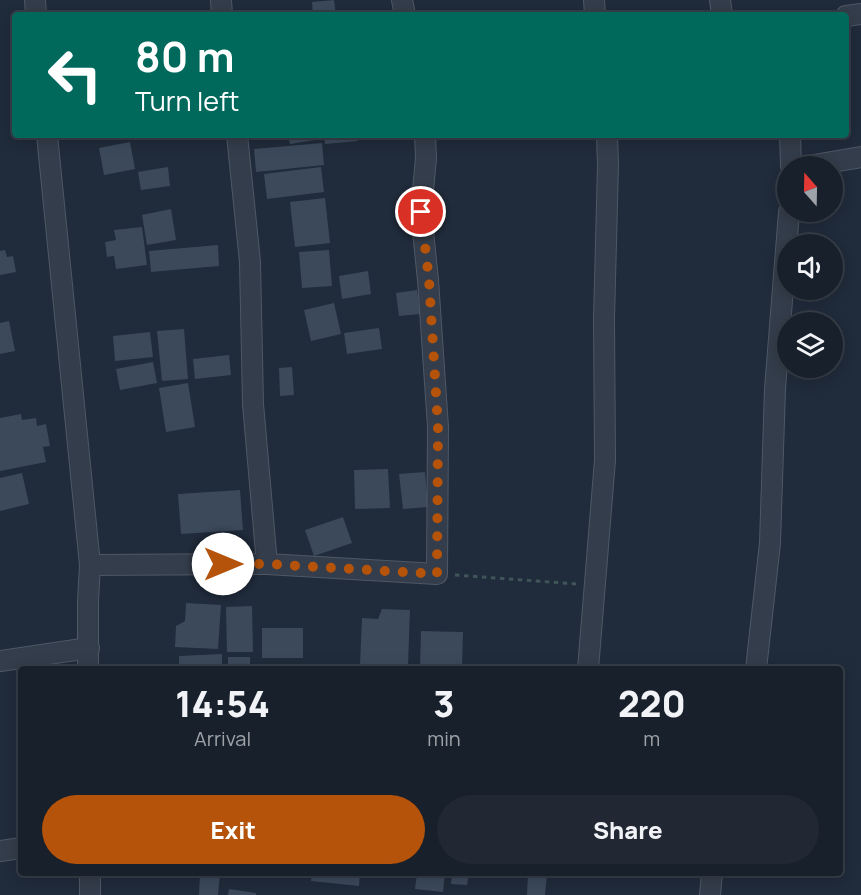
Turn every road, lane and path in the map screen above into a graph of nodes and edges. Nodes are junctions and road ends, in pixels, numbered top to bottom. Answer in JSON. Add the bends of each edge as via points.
{"nodes":[{"id":1,"x":47,"y":138,"type":"edge"},
{"id":2,"x":237,"y":138,"type":"edge"},
{"id":3,"x":425,"y":138,"type":"edge"},
{"id":4,"x":607,"y":138,"type":"edge"},
{"id":5,"x":790,"y":138,"type":"edge"},
{"id":6,"x":791,"y":156,"type":"edge"},
{"id":7,"x":861,"y":157,"type":"edge"},
{"id":8,"x":843,"y":160,"type":"edge"},
{"id":9,"x":788,"y":222,"type":"edge"},
{"id":10,"x":267,"y":564,"type":"junction"},
{"id":11,"x":90,"y":565,"type":"junction"},
{"id":12,"x":437,"y":574,"type":"junction"},
{"id":13,"x":594,"y":586,"type":"junction"},
{"id":14,"x":89,"y":648,"type":"junction"},
{"id":15,"x":0,"y":661,"type":"edge"},
{"id":16,"x":88,"y":666,"type":"edge"},
{"id":17,"x":588,"y":666,"type":"edge"},
{"id":18,"x":756,"y":666,"type":"edge"},
{"id":19,"x":18,"y":848,"type":"edge"},
{"id":20,"x":0,"y":851,"type":"edge"},
{"id":21,"x":90,"y":876,"type":"edge"},
{"id":22,"x":712,"y":876,"type":"edge"},
{"id":23,"x":90,"y":895,"type":"edge"},
{"id":24,"x":710,"y":895,"type":"edge"}],
"edges":[{"from":1,"to":11,"type":"street"},
{"from":2,"to":10,"type":"street","via":[[250,262],[253,404]]},
{"from":3,"to":12,"type":"street","via":[[421,212],[438,427]]},
{"from":4,"to":13,"type":"street","via":[[605,460]]},
{"from":5,"to":6,"type":"street"},
{"from":7,"to":8,"type":"street"},
{"from":9,"to":18,"type":"street","via":[[775,389],[770,543]]},
{"from":10,"to":11,"type":"street"},
{"from":10,"to":12,"type":"street"},
{"from":11,"to":14,"type":"street"},
{"from":12,"to":13,"type":"path"},
{"from":13,"to":17,"type":"street"},
{"from":14,"to":15,"type":"street"},
{"from":14,"to":16,"type":"street"},
{"from":19,"to":20,"type":"street"},
{"from":21,"to":23,"type":"street"},
{"from":22,"to":24,"type":"street"}]}
